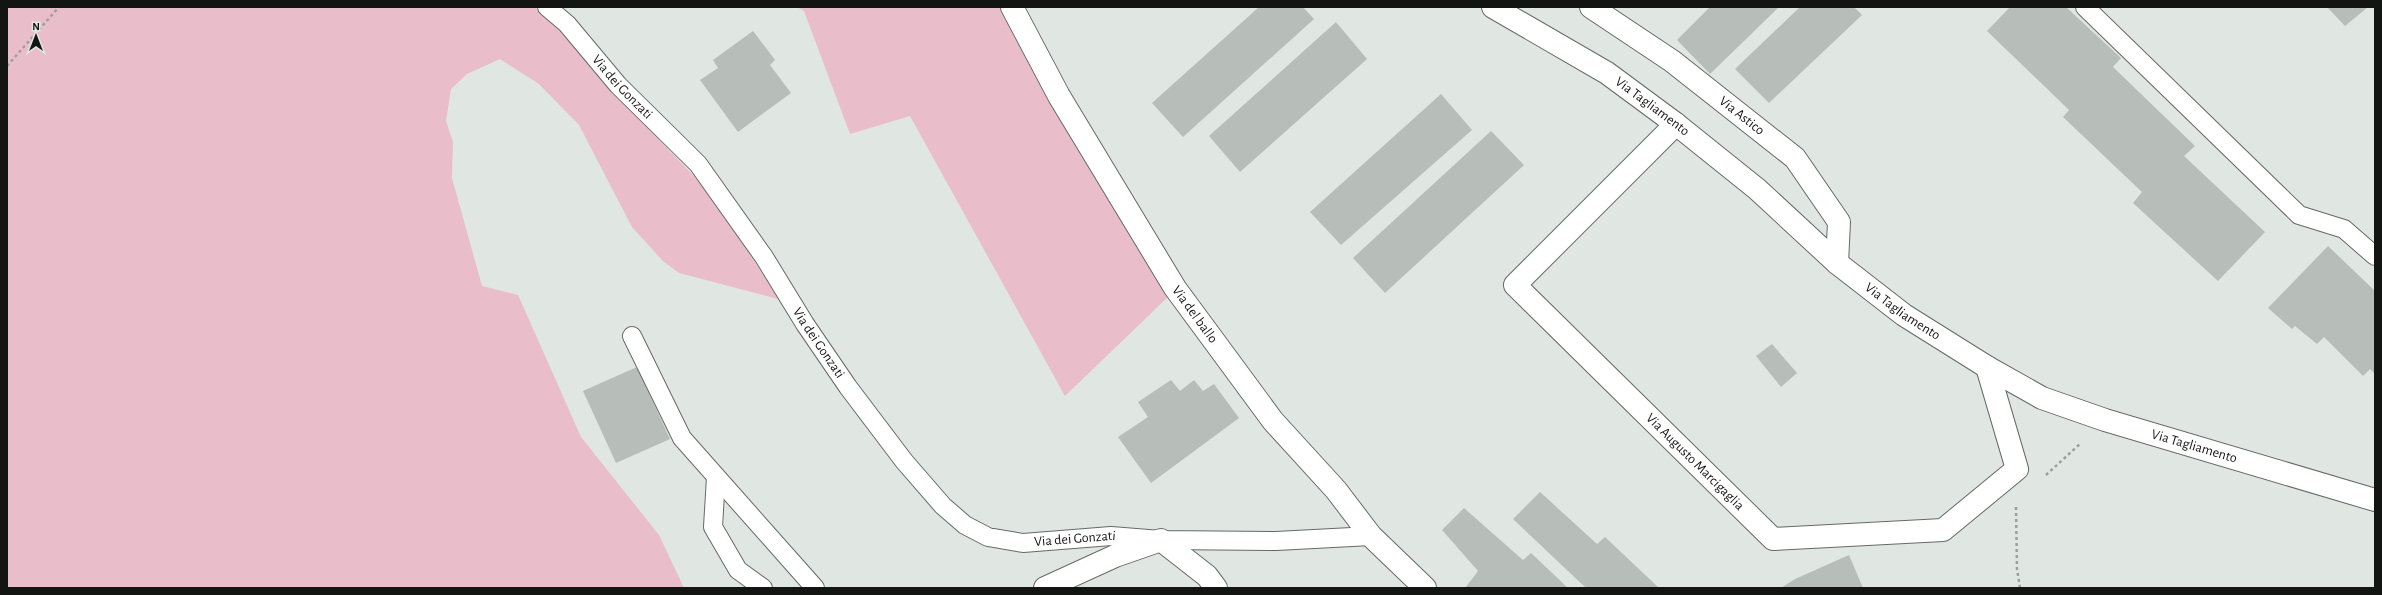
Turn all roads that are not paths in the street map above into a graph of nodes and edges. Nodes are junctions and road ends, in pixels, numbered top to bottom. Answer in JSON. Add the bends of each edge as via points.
{"nodes":[{"id":1,"x":547,"y":7,"type":"edge"},
{"id":2,"x":1012,"y":7,"type":"edge"},
{"id":3,"x":1493,"y":7,"type":"edge"},
{"id":4,"x":1591,"y":7,"type":"edge"},
{"id":5,"x":2085,"y":7,"type":"edge"},
{"id":6,"x":1676,"y":124,"type":"junction"},
{"id":7,"x":2375,"y":256,"type":"edge"},
{"id":8,"x":1837,"y":263,"type":"junction"},
{"id":9,"x":632,"y":336,"type":"dead end"},
{"id":10,"x":1987,"y":368,"type":"junction"},
{"id":11,"x":716,"y":477,"type":"junction"},
{"id":12,"x":2375,"y":500,"type":"edge"},
{"id":13,"x":1371,"y":536,"type":"junction"},
{"id":14,"x":1161,"y":540,"type":"junction"},
{"id":15,"x":763,"y":588,"type":"edge"},
{"id":16,"x":815,"y":588,"type":"edge"},
{"id":17,"x":1045,"y":588,"type":"edge"},
{"id":18,"x":1216,"y":588,"type":"edge"},
{"id":19,"x":1425,"y":588,"type":"edge"}],
"edges":[{"from":1,"to":14,"type":"lane","name":"Via dei Gonzati","via":[[567,24],[618,85],[698,164],[764,257],[804,324],[848,387],[904,462],[943,506],[965,524],[988,537],[1023,543],[1111,536]]},
{"from":2,"to":13,"type":"street","name":"Via del ballo","via":[[1059,96],[1175,288],[1274,421],[1336,490]]},
{"from":3,"to":6,"type":"street","name":"Via Tagliamento","via":[[1607,72]]},
{"from":4,"to":8,"type":"street","name":"Via Astico","via":[[1672,61],[1795,158],[1839,222]]},
{"from":5,"to":7,"type":"lane","via":[[2299,215],[2344,229]]},
{"from":6,"to":8,"type":"street","name":"Via Tagliamento","via":[[1757,189]]},
{"from":6,"to":10,"type":"street","name":"Via Augusto Marcigaglia","via":[[1515,285],[1773,539],[1943,530],[2017,469]]},
{"from":8,"to":10,"type":"street","name":"Via Tagliamento","via":[[1904,315]]},
{"from":9,"to":11,"type":"lane","via":[[682,438]]},
{"from":10,"to":12,"type":"street","name":"Via Tagliamento","via":[[2042,398],[2105,420]]},
{"from":11,"to":15,"type":"lane","via":[[714,527],[738,570]]},
{"from":11,"to":16,"type":"lane"},
{"from":13,"to":14,"type":"lane","name":"Via dei Gonzati","via":[[1276,541]]},
{"from":13,"to":19,"type":"street","name":"Via del ballo"},
{"from":14,"to":17,"type":"street","name":"Via dei Gonzati","via":[[1115,556]]},
{"from":14,"to":18,"type":"street","via":[[1207,576]]}]}
